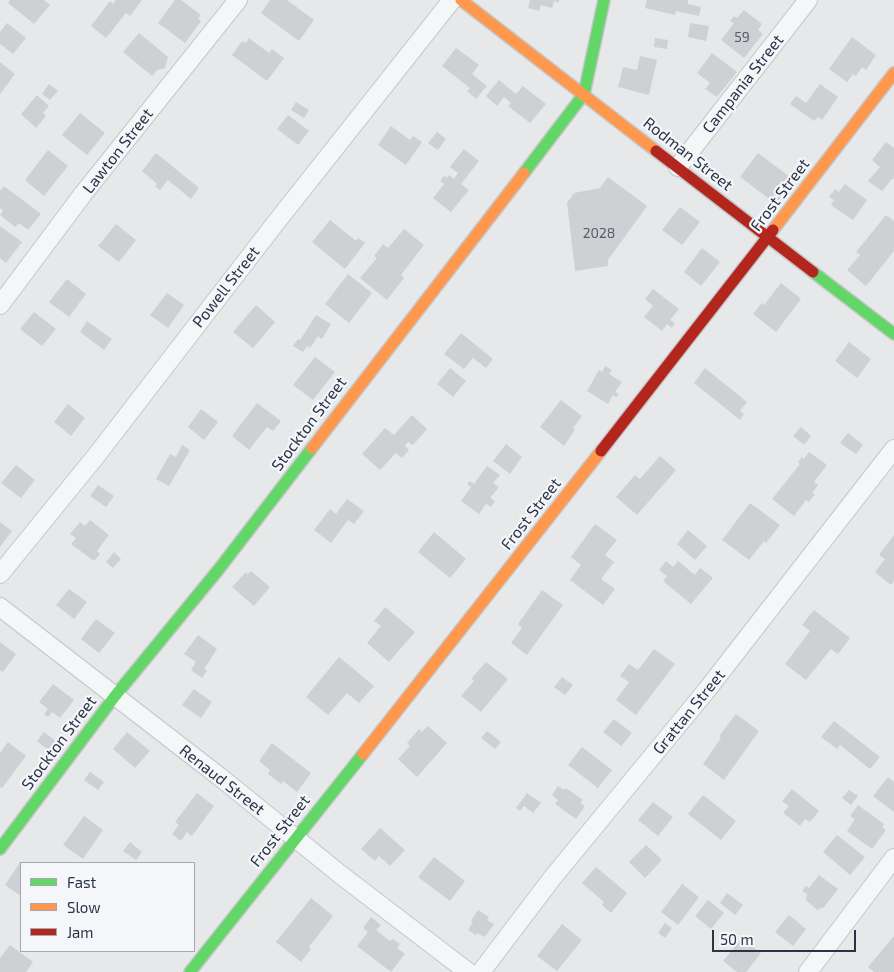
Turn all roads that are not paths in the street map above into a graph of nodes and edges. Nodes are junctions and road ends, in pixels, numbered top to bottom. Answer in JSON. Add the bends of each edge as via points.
{"nodes":[{"id":1,"x":238,"y":0,"type":"edge"},
{"id":2,"x":452,"y":0,"type":"edge"},
{"id":3,"x":461,"y":0,"type":"edge"},
{"id":4,"x":604,"y":0,"type":"edge"},
{"id":5,"x":808,"y":0,"type":"edge"},
{"id":6,"x":894,"y":73,"type":"edge"},
{"id":7,"x":584,"y":94,"type":"junction"},
{"id":8,"x":678,"y":167,"type":"junction"},
{"id":9,"x":768,"y":237,"type":"junction"},
{"id":10,"x":0,"y":305,"type":"edge"},
{"id":11,"x":894,"y":334,"type":"edge"},
{"id":12,"x":894,"y":449,"type":"edge"},
{"id":13,"x":0,"y":574,"type":"edge"},
{"id":14,"x":0,"y":607,"type":"edge"},
{"id":15,"x":115,"y":696,"type":"junction"},
{"id":16,"x":295,"y":838,"type":"junction"},
{"id":17,"x":0,"y":849,"type":"edge"},
{"id":18,"x":894,"y":858,"type":"edge"},
{"id":19,"x":190,"y":972,"type":"edge"},
{"id":20,"x":468,"y":972,"type":"edge"},
{"id":21,"x":481,"y":972,"type":"edge"},
{"id":22,"x":808,"y":972,"type":"edge"}],
"edges":[{"from":1,"to":10,"type":"street","name":"Lawton Street"},
{"from":2,"to":13,"type":"street","name":"Powell Street"},
{"from":3,"to":7,"type":"street","name":"Rodman Street"},
{"from":4,"to":7,"type":"street","name":"Stockton Street"},
{"from":5,"to":8,"type":"street","name":"Campania Street"},
{"from":6,"to":9,"type":"street","name":"Frost Street"},
{"from":7,"to":8,"type":"street","name":"Rodman Street"},
{"from":7,"to":15,"type":"street","name":"Stockton Street","via":[[219,568]]},
{"from":8,"to":9,"type":"street","name":"Rodman Street"},
{"from":9,"to":11,"type":"street","name":"Rodman Street"},
{"from":9,"to":16,"type":"street","name":"Frost Street"},
{"from":12,"to":21,"type":"street","name":"Grattan Street"},
{"from":14,"to":15,"type":"street","name":"Renaud Street"},
{"from":15,"to":16,"type":"street","name":"Renaud Street"},
{"from":15,"to":17,"type":"street","name":"Stockton Street"},
{"from":16,"to":19,"type":"street","name":"Frost Street"},
{"from":16,"to":20,"type":"street","name":"Renaud Street"},
{"from":18,"to":22,"type":"street"}]}
